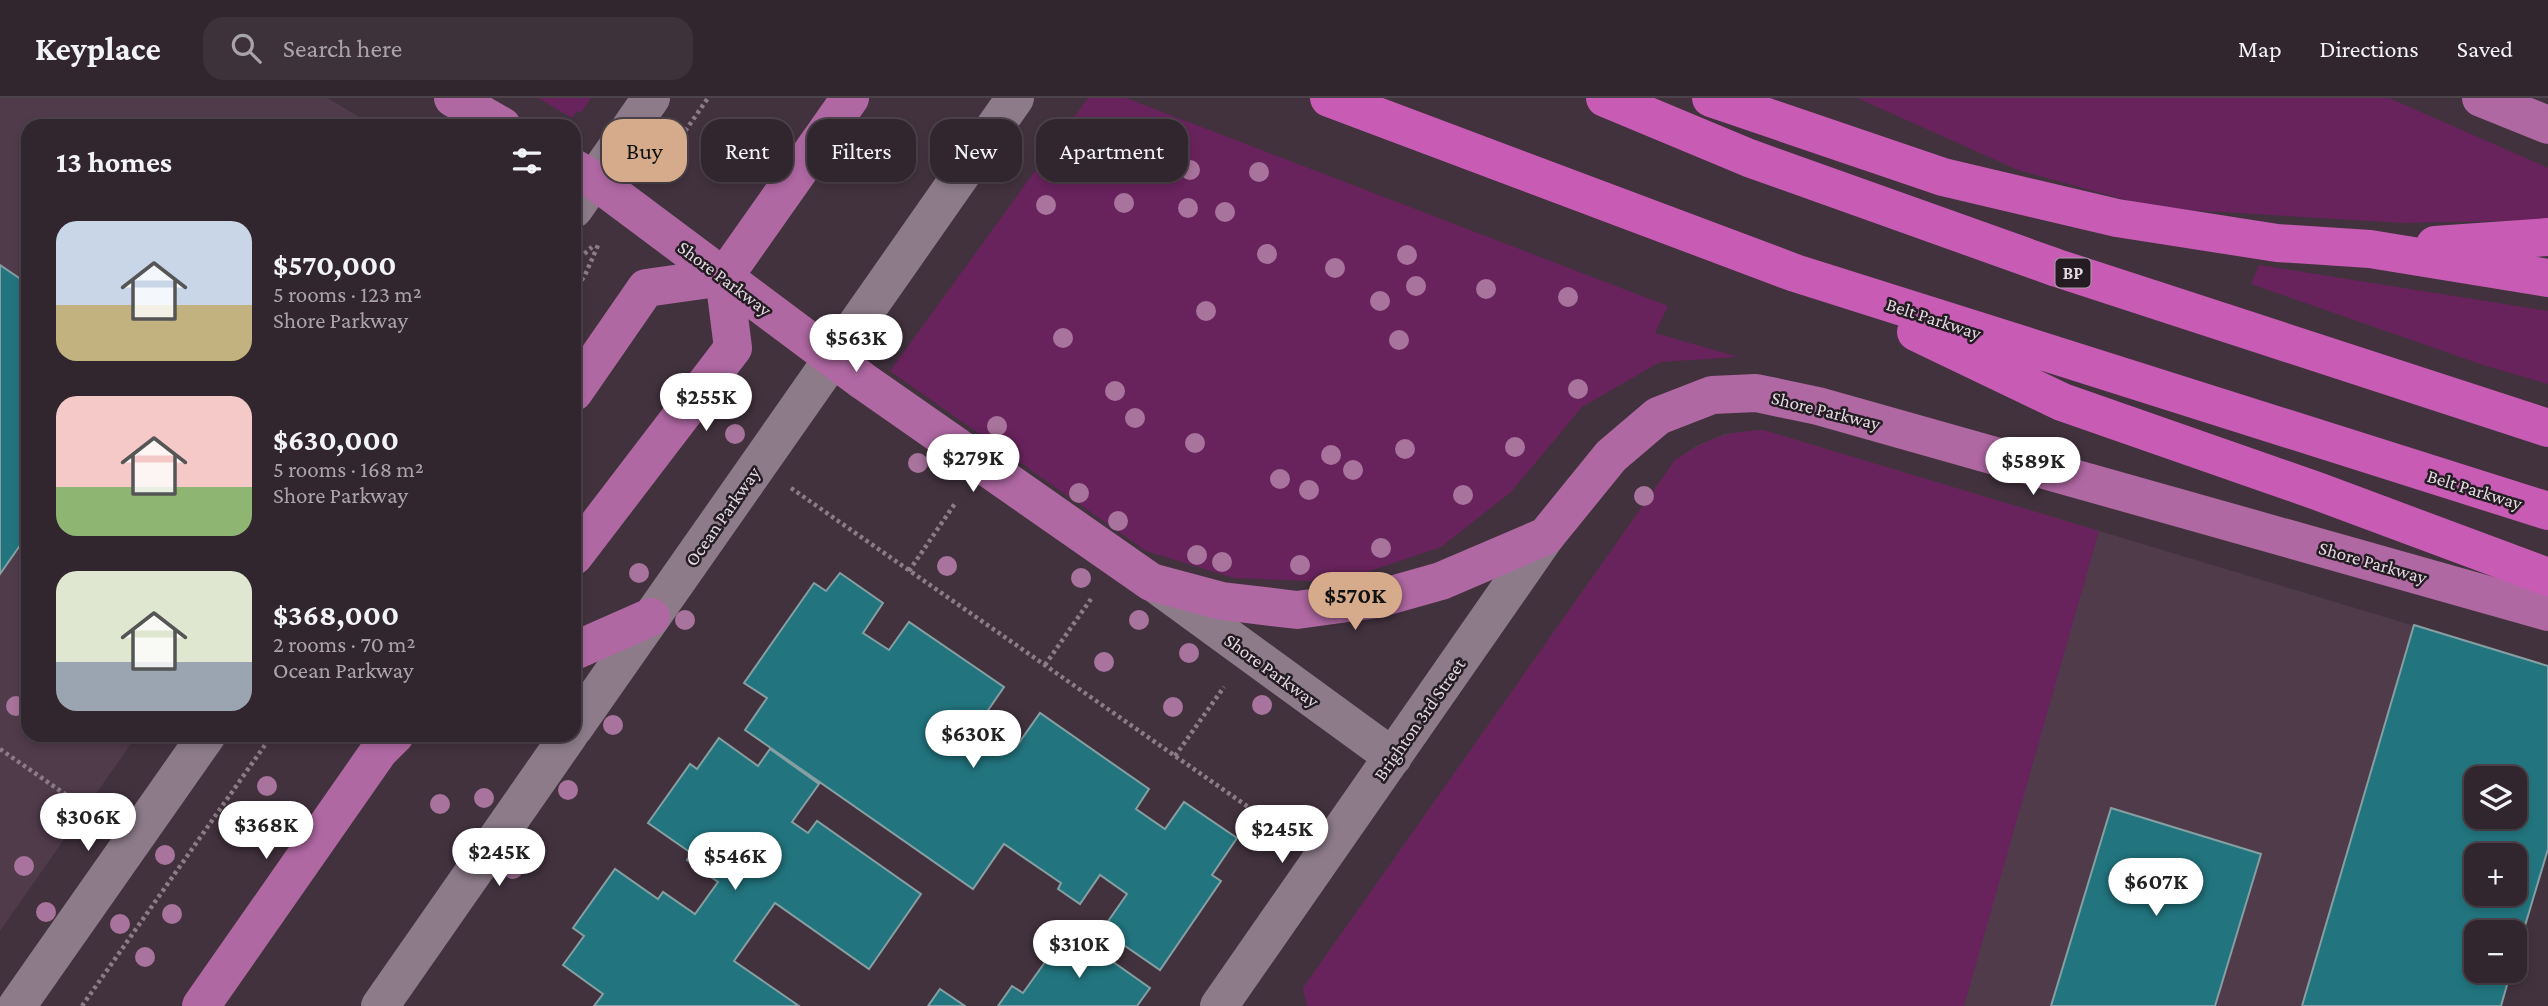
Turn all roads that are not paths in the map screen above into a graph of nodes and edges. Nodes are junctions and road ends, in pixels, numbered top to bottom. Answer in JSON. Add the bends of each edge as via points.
{"nodes":[{"id":1,"x":453,"y":98,"type":"edge"},
{"id":2,"x":651,"y":98,"type":"edge"},
{"id":3,"x":850,"y":98,"type":"edge"},
{"id":4,"x":1014,"y":98,"type":"edge"},
{"id":5,"x":1329,"y":98,"type":"edge"},
{"id":6,"x":1605,"y":98,"type":"edge"},
{"id":7,"x":1711,"y":98,"type":"edge"},
{"id":8,"x":2481,"y":98,"type":"edge"},
{"id":9,"x":490,"y":119,"type":"edge"},
{"id":10,"x":2548,"y":125,"type":"edge"},
{"id":11,"x":581,"y":186,"type":"edge"},
{"id":12,"x":2548,"y":237,"type":"edge"},
{"id":13,"x":2370,"y":249,"type":"junction"},
{"id":14,"x":1795,"y":273,"type":"junction"},
{"id":15,"x":724,"y":277,"type":"junction"},
{"id":16,"x":2548,"y":278,"type":"edge"},
{"id":17,"x":831,"y":357,"type":"junction"},
{"id":18,"x":581,"y":382,"type":"edge"},
{"id":19,"x":2548,"y":428,"type":"edge"},
{"id":20,"x":2548,"y":511,"type":"edge"},
{"id":21,"x":1546,"y":536,"type":"junction"},
{"id":22,"x":581,"y":547,"type":"edge"},
{"id":23,"x":2548,"y":577,"type":"edge"},
{"id":24,"x":1151,"y":582,"type":"junction"},
{"id":25,"x":2548,"y":612,"type":"edge"},
{"id":26,"x":651,"y":617,"type":"junction"},
{"id":27,"x":581,"y":648,"type":"edge"},
{"id":28,"x":581,"y":718,"type":"edge"},
{"id":29,"x":202,"y":742,"type":"edge"},
{"id":30,"x":385,"y":742,"type":"edge"},
{"id":31,"x":564,"y":742,"type":"edge"},
{"id":32,"x":1392,"y":757,"type":"junction"},
{"id":33,"x":18,"y":1006,"type":"edge"},
{"id":34,"x":201,"y":1006,"type":"edge"},
{"id":35,"x":380,"y":1006,"type":"edge"},
{"id":36,"x":1219,"y":1006,"type":"edge"}],
"edges":[{"from":1,"to":9,"type":"main road"},
{"from":2,"to":11,"type":"street"},
{"from":3,"to":15,"type":"main road"},
{"from":4,"to":17,"type":"street","name":"Ocean Parkway"},
{"from":5,"to":14,"type":"highway","name":"Belt Parkway"},
{"from":6,"to":19,"type":"highway","number":"BP","via":[[1749,158],[2057,268]]},
{"from":7,"to":13,"type":"highway","via":[[1943,177],[2117,218],[2277,243]]},
{"from":8,"to":10,"type":"main road"},
{"from":11,"to":15,"type":"main road","name":"Shore Parkway"},
{"from":12,"to":13,"type":"highway"},
{"from":13,"to":16,"type":"highway"},
{"from":14,"to":20,"type":"highway","name":"Belt Parkway"},
{"from":14,"to":23,"type":"highway","via":[[2062,402]]},
{"from":15,"to":17,"type":"main road","name":"Shore Parkway"},
{"from":15,"to":18,"type":"main road","via":[[646,288]]},
{"from":15,"to":22,"type":"main road","via":[[733,348]]},
{"from":17,"to":24,"type":"main road","name":"Shore Parkway"},
{"from":17,"to":26,"type":"street","name":"Ocean Parkway"},
{"from":21,"to":24,"type":"main road","name":"Shore Parkway","via":[[1441,580],[1377,599],[1297,610],[1222,601]]},
{"from":21,"to":25,"type":"main road","name":"Shore Parkway","via":[[1611,456],[1658,416],[1713,395],[1756,393],[1818,406]]},
{"from":21,"to":32,"type":"street","name":"Brighton 3rd Street"},
{"from":24,"to":32,"type":"street","name":"Shore Parkway"},
{"from":26,"to":27,"type":"main road"},
{"from":26,"to":28,"type":"street","name":"Ocean Parkway"},
{"from":29,"to":33,"type":"street"},
{"from":30,"to":34,"type":"main road"},
{"from":31,"to":35,"type":"street"},
{"from":32,"to":36,"type":"street","name":"Brighton 3rd Street"}]}
